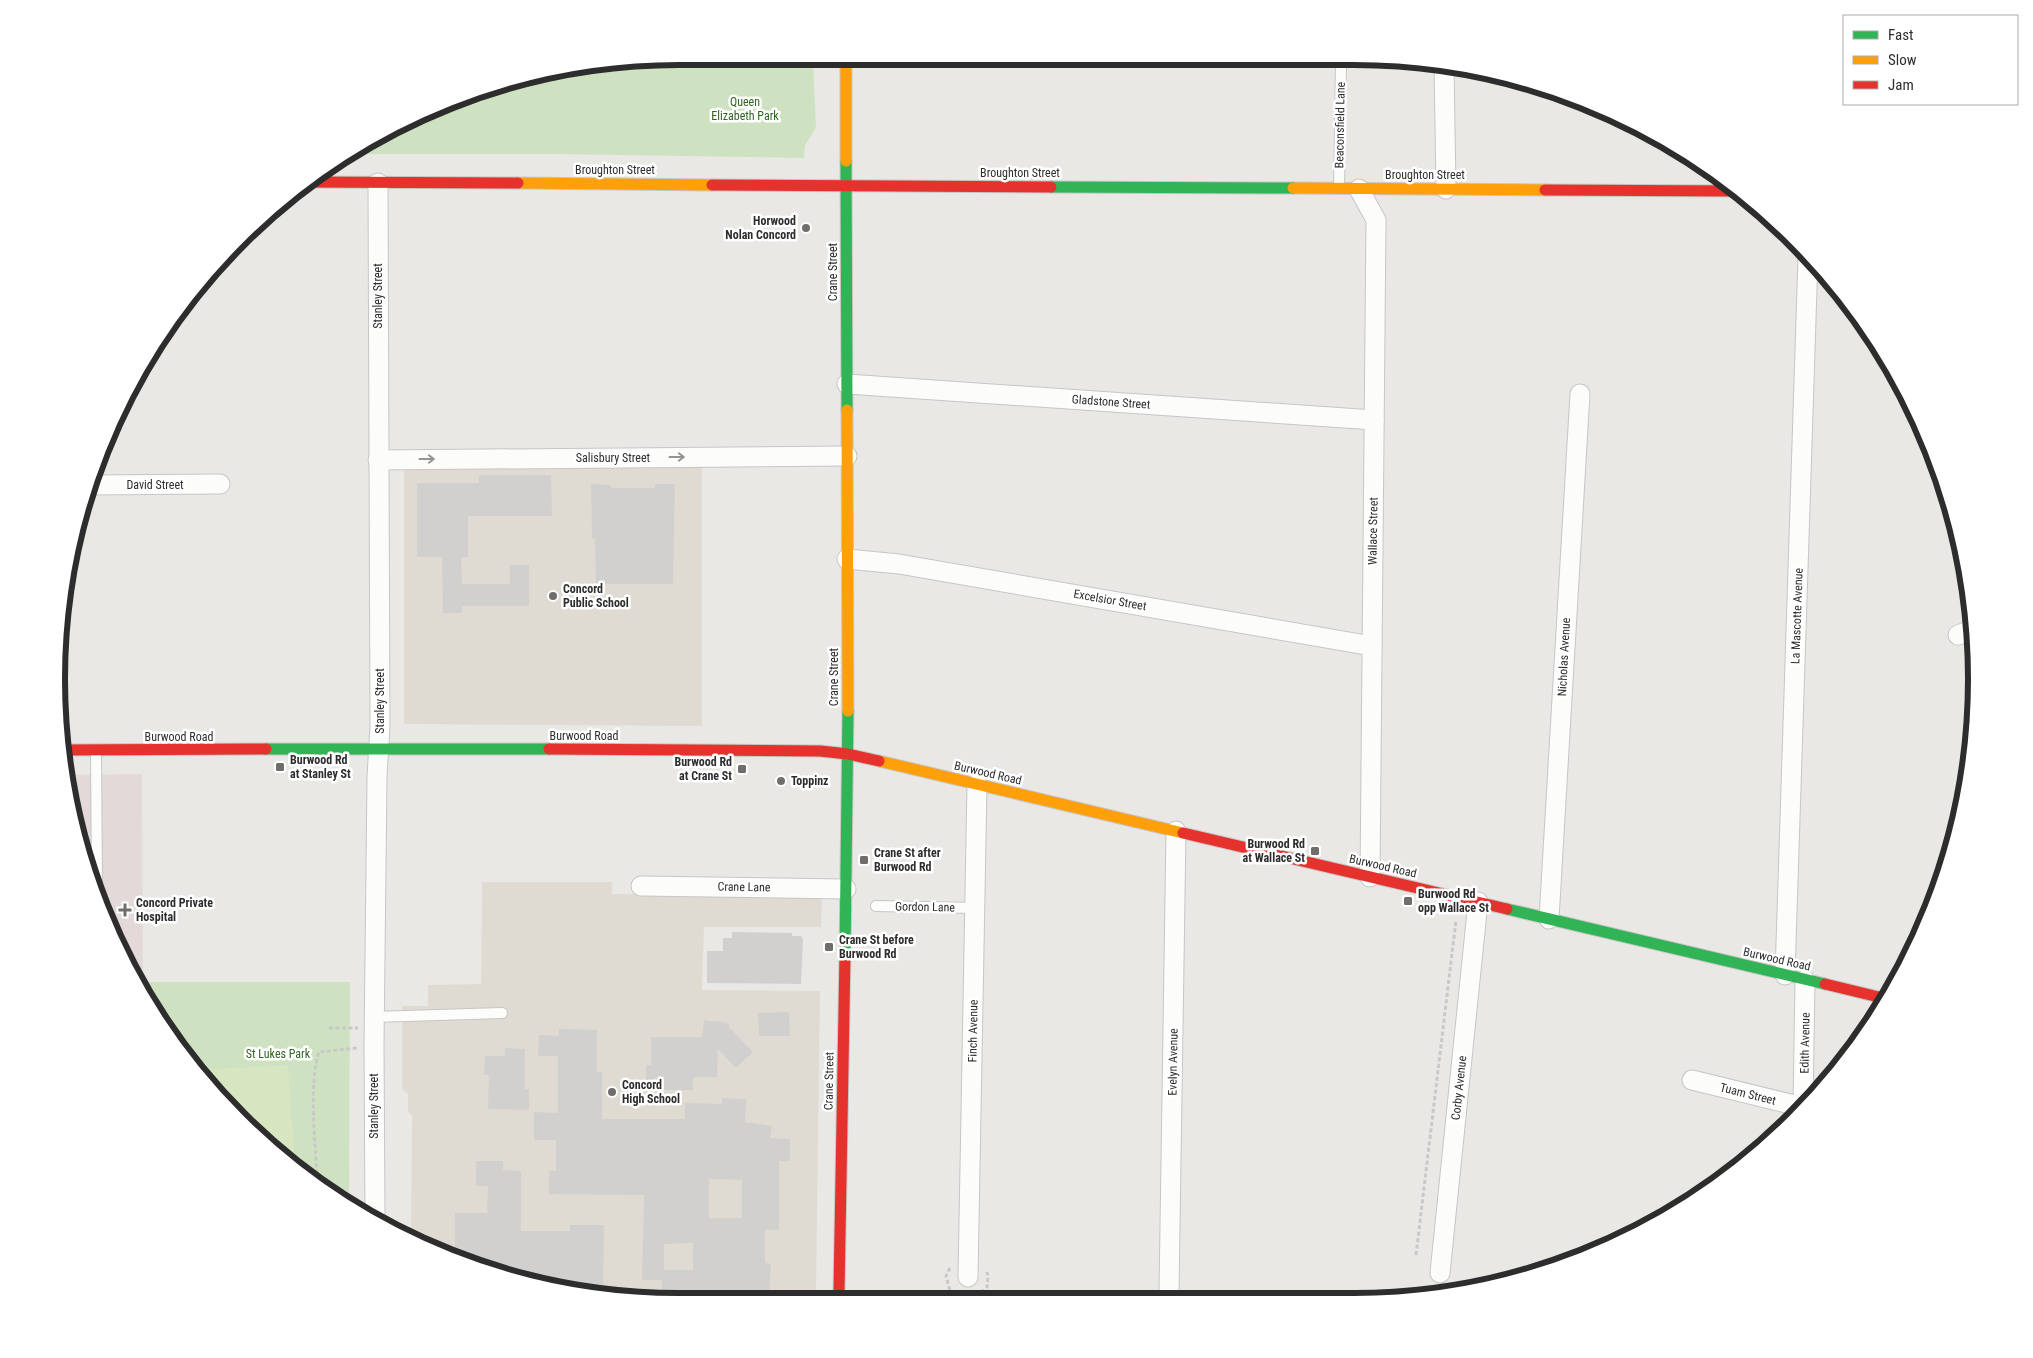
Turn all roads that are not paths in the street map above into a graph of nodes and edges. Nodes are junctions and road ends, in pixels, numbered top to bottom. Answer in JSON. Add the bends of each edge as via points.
{"nodes":[{"id":1,"x":846,"y":65,"type":"edge"},
{"id":2,"x":1341,"y":65,"type":"edge"},
{"id":3,"x":1444,"y":72,"type":"edge"},
{"id":4,"x":318,"y":182,"type":"edge"},
{"id":5,"x":378,"y":183,"type":"junction"},
{"id":6,"x":847,"y":185,"type":"junction"},
{"id":7,"x":1339,"y":189,"type":"junction"},
{"id":8,"x":1359,"y":189,"type":"junction"},
{"id":9,"x":1446,"y":189,"type":"junction"},
{"id":10,"x":1727,"y":191,"type":"edge"},
{"id":11,"x":1808,"y":265,"type":"edge"},
{"id":12,"x":847,"y":384,"type":"junction"},
{"id":13,"x":1580,"y":394,"type":"dead end"},
{"id":14,"x":1374,"y":420,"type":"junction"},
{"id":15,"x":847,"y":456,"type":"junction"},
{"id":16,"x":378,"y":460,"type":"junction"},
{"id":17,"x":220,"y":484,"type":"dead end"},
{"id":18,"x":97,"y":485,"type":"edge"},
{"id":19,"x":848,"y":559,"type":"junction"},
{"id":20,"x":1372,"y":646,"type":"junction"},
{"id":21,"x":379,"y":748,"type":"junction"},
{"id":22,"x":69,"y":750,"type":"edge"},
{"id":23,"x":96,"y":750,"type":"junction"},
{"id":24,"x":848,"y":754,"type":"junction"},
{"id":25,"x":977,"y":784,"type":"junction"},
{"id":26,"x":1176,"y":831,"type":"junction"},
{"id":27,"x":97,"y":872,"type":"edge"},
{"id":28,"x":1370,"y":877,"type":"junction"},
{"id":29,"x":641,"y":886,"type":"dead end"},
{"id":30,"x":846,"y":889,"type":"junction"},
{"id":31,"x":1478,"y":902,"type":"junction"},
{"id":32,"x":876,"y":906,"type":"dead end"},
{"id":33,"x":975,"y":908,"type":"junction"},
{"id":34,"x":1549,"y":919,"type":"junction"},
{"id":35,"x":1785,"y":975,"type":"junction"},
{"id":36,"x":1805,"y":980,"type":"junction"},
{"id":37,"x":1879,"y":997,"type":"edge"},
{"id":38,"x":502,"y":1013,"type":"dead end"},
{"id":39,"x":374,"y":1022,"type":"junction"},
{"id":40,"x":1692,"y":1080,"type":"dead end"},
{"id":41,"x":1803,"y":1097,"type":"edge"},
{"id":42,"x":1796,"y":1105,"type":"edge"},
{"id":43,"x":375,"y":1213,"type":"edge"},
{"id":44,"x":1440,"y":1273,"type":"dead end"},
{"id":45,"x":968,"y":1278,"type":"dead end"},
{"id":46,"x":839,"y":1293,"type":"edge"},
{"id":47,"x":1169,"y":1293,"type":"dead end"}],
"edges":[{"from":1,"to":6,"type":"main road","name":"Crane Street"},
{"from":2,"to":7,"type":"lane","name":"Beaconsfield Lane"},
{"from":3,"to":9,"type":"street"},
{"from":4,"to":5,"type":"main road","name":"Broughton Street"},
{"from":5,"to":6,"type":"main road","name":"Broughton Street"},
{"from":5,"to":16,"type":"street","name":"Stanley Street"},
{"from":6,"to":7,"type":"main road","name":"Broughton Street"},
{"from":6,"to":12,"type":"main road","name":"Crane Street"},
{"from":7,"to":8,"type":"main road","name":"Broughton Street"},
{"from":8,"to":9,"type":"main road","name":"Broughton Street"},
{"from":8,"to":14,"type":"street","name":"Wallace Street","via":[[1376,220]]},
{"from":9,"to":10,"type":"main road","name":"Broughton Street"},
{"from":11,"to":35,"type":"street","name":"La Mascotte Avenue"},
{"from":12,"to":14,"type":"street","name":"Gladstone Street"},
{"from":12,"to":15,"type":"main road","name":"Crane Street"},
{"from":13,"to":34,"type":"street","name":"Nicholas Avenue"},
{"from":14,"to":20,"type":"street","name":"Wallace Street"},
{"from":16,"to":15,"type":"street","name":"Salisbury Street","one_way":true},
{"from":15,"to":19,"type":"main road","name":"Crane Street"},
{"from":16,"to":21,"type":"street","name":"Stanley Street"},
{"from":17,"to":18,"type":"street","name":"David Street"},
{"from":19,"to":20,"type":"street","name":"Excelsior Street","via":[[899,564]]},
{"from":19,"to":24,"type":"main road","name":"Crane Street"},
{"from":20,"to":28,"type":"street","name":"Wallace Street"},
{"from":21,"to":23,"type":"main road","name":"Burwood Road"},
{"from":21,"to":24,"type":"main road","name":"Burwood Road"},
{"from":21,"to":39,"type":"street","name":"Stanley Street"},
{"from":22,"to":23,"type":"main road","name":"Burwood Road"},
{"from":23,"to":27,"type":"lane"},
{"from":24,"to":25,"type":"main road","name":"Burwood Road"},
{"from":24,"to":30,"type":"main road","name":"Crane Street"},
{"from":25,"to":26,"type":"main road","name":"Burwood Road"},
{"from":25,"to":33,"type":"street","name":"Finch Avenue"},
{"from":26,"to":28,"type":"main road","name":"Burwood Road"},
{"from":26,"to":47,"type":"street","name":"Evelyn Avenue"},
{"from":28,"to":31,"type":"main road","name":"Burwood Road"},
{"from":29,"to":30,"type":"street","name":"Crane Lane"},
{"from":30,"to":46,"type":"main road","name":"Crane Street"},
{"from":31,"to":34,"type":"main road","name":"Burwood Road"},
{"from":31,"to":44,"type":"street","name":"Corby Avenue"},
{"from":32,"to":33,"type":"lane","name":"Gordon Lane"},
{"from":33,"to":45,"type":"street","name":"Finch Avenue"},
{"from":34,"to":35,"type":"main road","name":"Burwood Road"},
{"from":35,"to":36,"type":"main road","name":"Burwood Road"},
{"from":36,"to":37,"type":"main road","name":"Burwood Road"},
{"from":36,"to":41,"type":"street","name":"Edith Avenue"},
{"from":38,"to":39,"type":"lane"},
{"from":39,"to":43,"type":"street","name":"Stanley Street"},
{"from":40,"to":42,"type":"street","name":"Tuam Street"}]}
